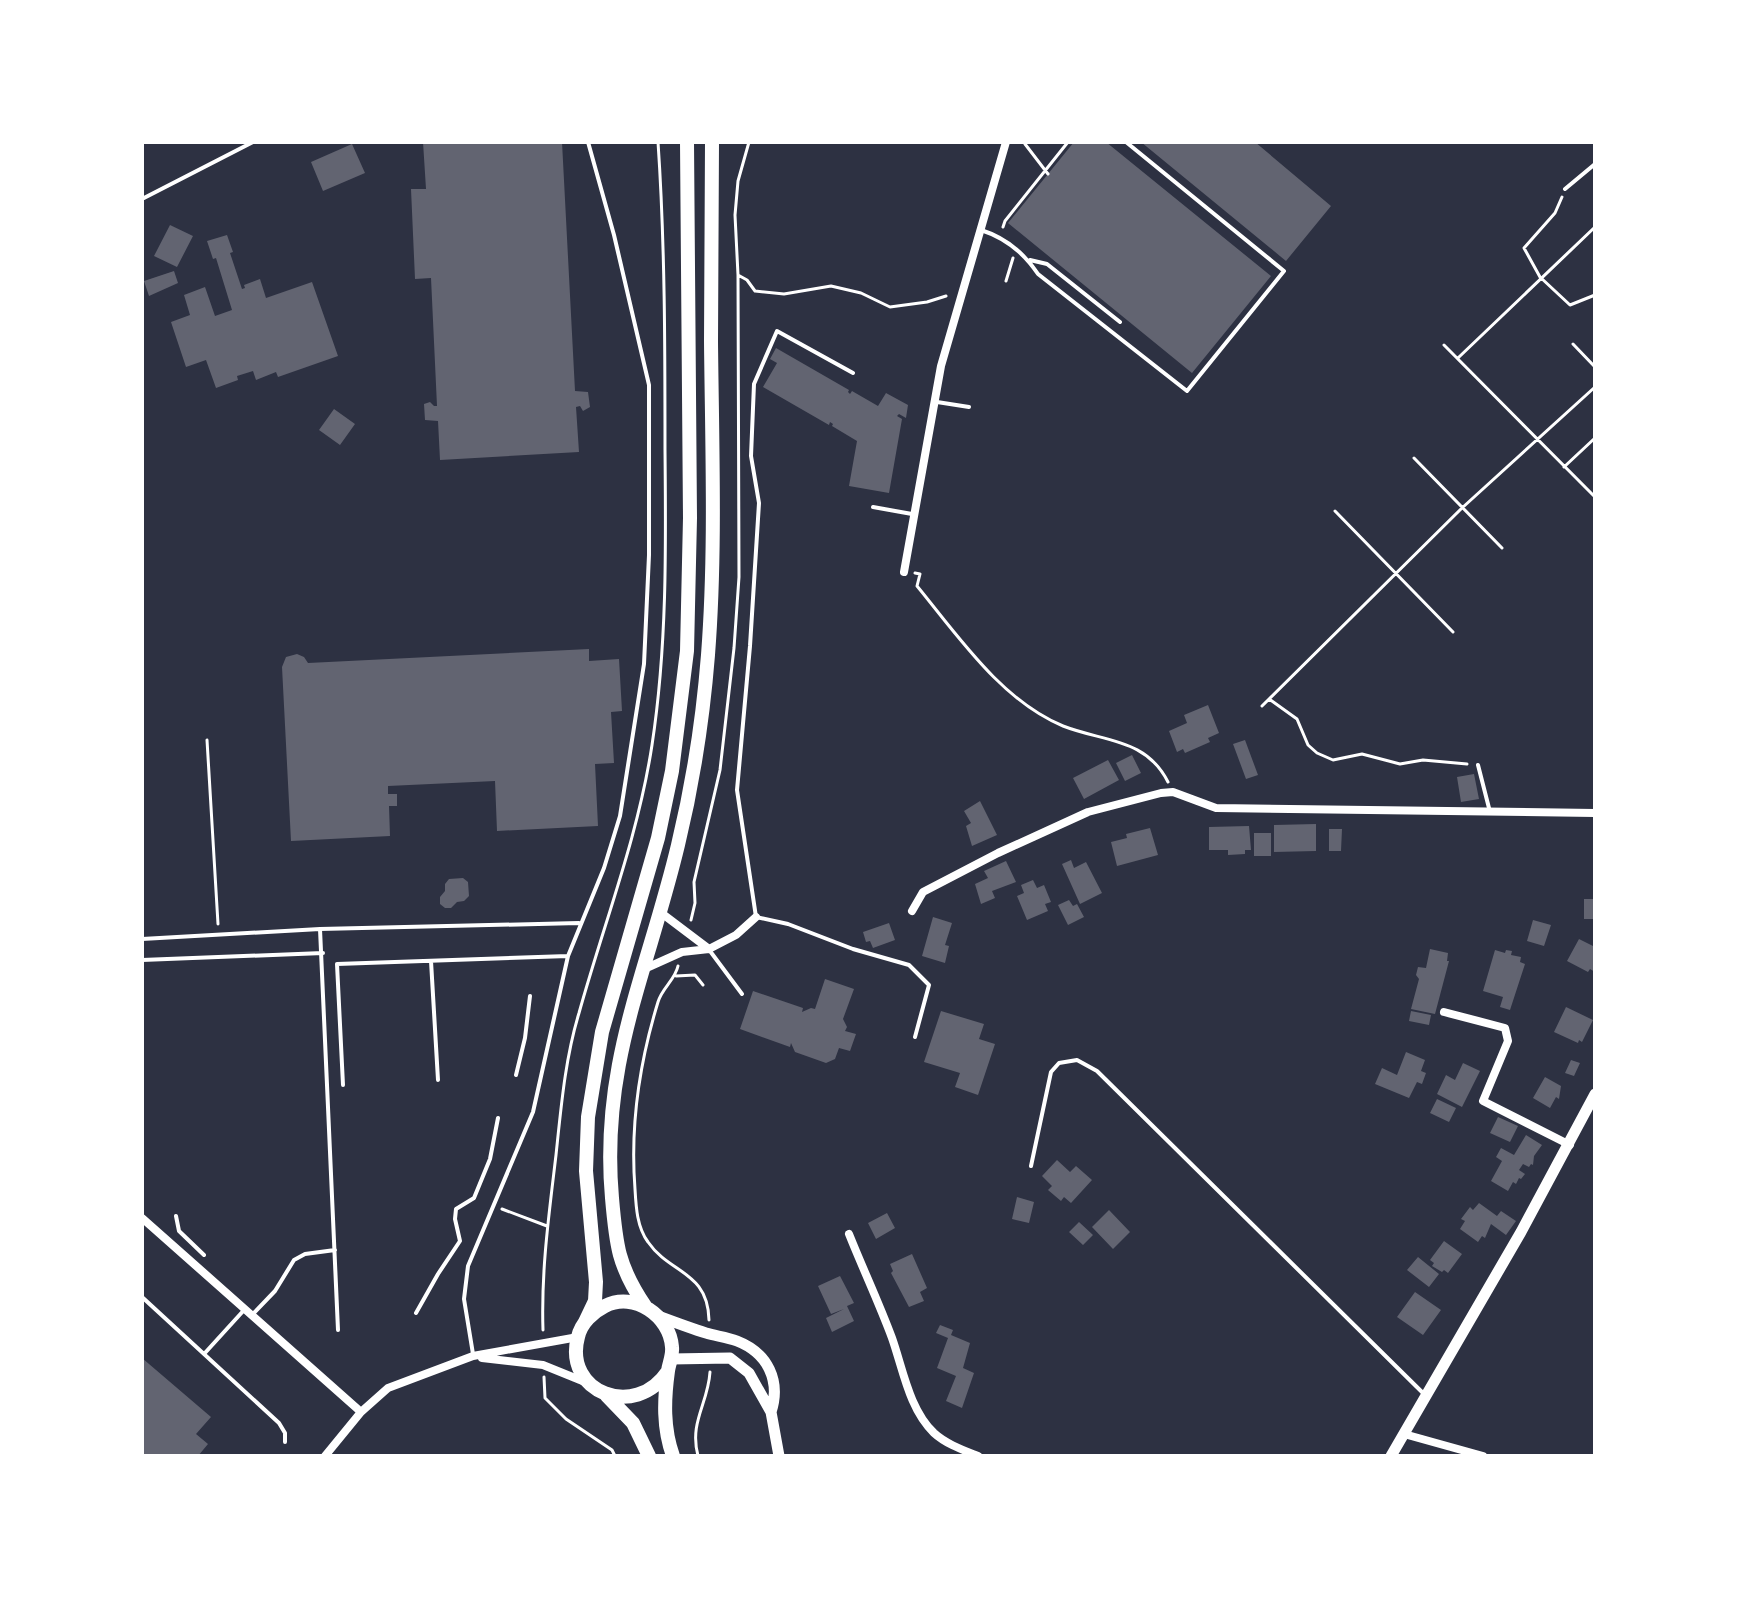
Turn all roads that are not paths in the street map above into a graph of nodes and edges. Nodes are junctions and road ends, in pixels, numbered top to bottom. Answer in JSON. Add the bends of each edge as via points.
{"nodes":[{"id":1,"x":253,"y":142,"type":"edge"},
{"id":2,"x":588,"y":142,"type":"edge"},
{"id":3,"x":687,"y":142,"type":"edge"},
{"id":4,"x":712,"y":142,"type":"edge"},
{"id":5,"x":1006,"y":142,"type":"edge"},
{"id":6,"x":1126,"y":142,"type":"edge"},
{"id":7,"x":1595,"y":164,"type":"edge"},
{"id":8,"x":1565,"y":189,"type":"road end"},
{"id":9,"x":142,"y":199,"type":"edge"},
{"id":10,"x":981,"y":230,"type":"junction"},
{"id":11,"x":1028,"y":259,"type":"junction"},
{"id":12,"x":1120,"y":322,"type":"dead end"},
{"id":13,"x":853,"y":373,"type":"dead end"},
{"id":14,"x":934,"y":402,"type":"junction"},
{"id":15,"x":969,"y":407,"type":"dead end"},
{"id":16,"x":873,"y":507,"type":"dead end"},
{"id":17,"x":914,"y":515,"type":"junction"},
{"id":18,"x":904,"y":572,"type":"dead end"},
{"id":19,"x":1478,"y":765,"type":"road end"},
{"id":20,"x":1490,"y":812,"type":"junction"},
{"id":21,"x":1595,"y":813,"type":"edge"},
{"id":22,"x":912,"y":911,"type":"dead end"},
{"id":23,"x":660,"y":912,"type":"junction"},
{"id":24,"x":756,"y":917,"type":"junction"},
{"id":25,"x":579,"y":923,"type":"junction"},
{"id":26,"x":320,"y":929,"type":"junction"},
{"id":27,"x":142,"y":939,"type":"edge"},
{"id":28,"x":709,"y":949,"type":"junction"},
{"id":29,"x":323,"y":953,"type":"junction"},
{"id":30,"x":568,"y":956,"type":"junction"},
{"id":31,"x":142,"y":960,"type":"edge"},
{"id":32,"x":431,"y":961,"type":"junction"},
{"id":33,"x":641,"y":971,"type":"junction"},
{"id":34,"x":742,"y":994,"type":"dead end"},
{"id":35,"x":530,"y":996,"type":"dead end"},
{"id":36,"x":1444,"y":1012,"type":"dead end"},
{"id":37,"x":915,"y":1037,"type":"dead end"},
{"id":38,"x":516,"y":1075,"type":"dead end"},
{"id":39,"x":438,"y":1080,"type":"dead end"},
{"id":40,"x":343,"y":1085,"type":"dead end"},
{"id":41,"x":1595,"y":1094,"type":"edge"},
{"id":42,"x":498,"y":1118,"type":"dead end"},
{"id":43,"x":1570,"y":1145,"type":"junction"},
{"id":44,"x":1031,"y":1166,"type":"dead end"},
{"id":45,"x":176,"y":1216,"type":"dead end"},
{"id":46,"x":142,"y":1218,"type":"edge"},
{"id":47,"x":849,"y":1234,"type":"dead end"},
{"id":48,"x":335,"y":1250,"type":"junction"},
{"id":49,"x":204,"y":1255,"type":"dead end"},
{"id":50,"x":142,"y":1297,"type":"edge"},
{"id":51,"x":645,"y":1306,"type":"junction"},
{"id":52,"x":248,"y":1312,"type":"junction"},
{"id":53,"x":416,"y":1313,"type":"dead end"},
{"id":54,"x":658,"y":1316,"type":"junction"},
{"id":55,"x":585,"y":1322,"type":"junction"},
{"id":56,"x":338,"y":1330,"type":"dead end"},
{"id":57,"x":578,"y":1337,"type":"junction"},
{"id":58,"x":204,"y":1354,"type":"junction"},
{"id":59,"x":473,"y":1356,"type":"junction"},
{"id":60,"x":670,"y":1365,"type":"junction"},
{"id":61,"x":590,"y":1384,"type":"junction"},
{"id":62,"x":604,"y":1393,"type":"junction"},
{"id":63,"x":1426,"y":1397,"type":"junction"},
{"id":64,"x":361,"y":1412,"type":"junction"},
{"id":65,"x":771,"y":1412,"type":"junction"},
{"id":66,"x":1404,"y":1434,"type":"junction"},
{"id":67,"x":285,"y":1442,"type":"dead end"},
{"id":68,"x":325,"y":1456,"type":"edge"},
{"id":69,"x":649,"y":1456,"type":"edge"},
{"id":70,"x":673,"y":1456,"type":"edge"},
{"id":71,"x":779,"y":1456,"type":"edge"},
{"id":72,"x":978,"y":1456,"type":"edge"},
{"id":73,"x":1391,"y":1456,"type":"edge"},
{"id":74,"x":1483,"y":1456,"type":"edge"}],
"edges":[{"from":1,"to":9,"type":"lane"},
{"from":2,"to":25,"type":"lane","via":[[649,385],[649,540],[644,664],[627,779],[604,868]]},
{"from":3,"to":55,"type":"highway","via":[[687,651],[658,838],[602,1032],[588,1117],[586,1171],[596,1282],[595,1301]]},
{"from":4,"to":23,"type":"highway","via":[[713,583],[702,714]]},
{"from":5,"to":10,"type":"street"},
{"from":6,"to":11,"type":"lane","via":[[1284,271],[1187,391],[1038,274]]},
{"from":7,"to":8,"type":"lane"},
{"from":10,"to":11,"type":"lane"},
{"from":10,"to":14,"type":"street"},
{"from":11,"to":12,"type":"lane","via":[[1047,264]]},
{"from":13,"to":24,"type":"lane","via":[[777,331],[754,384],[751,456],[759,503],[737,790]]},
{"from":14,"to":15,"type":"lane"},
{"from":14,"to":17,"type":"street"},
{"from":16,"to":17,"type":"lane"},
{"from":17,"to":18,"type":"street"},
{"from":19,"to":20,"type":"lane"},
{"from":20,"to":21,"type":"street"},
{"from":20,"to":22,"type":"street","via":[[1216,808],[1173,792],[1132,799],[1088,812],[998,853],[923,892]]},
{"from":23,"to":28,"type":"street"},
{"from":23,"to":33,"type":"highway"},
{"from":24,"to":28,"type":"street"},
{"from":24,"to":37,"type":"lane","via":[[909,965],[929,985]]},
{"from":25,"to":26,"type":"lane"},
{"from":25,"to":30,"type":"lane"},
{"from":26,"to":27,"type":"lane"},
{"from":26,"to":29,"type":"lane"},
{"from":28,"to":33,"type":"street","via":[[682,952]]},
{"from":28,"to":34,"type":"lane"},
{"from":29,"to":31,"type":"lane"},
{"from":29,"to":48,"type":"lane"},
{"from":30,"to":32,"type":"lane"},
{"from":30,"to":59,"type":"lane","via":[[533,1112],[468,1266],[464,1299]]},
{"from":32,"to":39,"type":"lane"},
{"from":32,"to":40,"type":"lane","via":[[337,964]]},
{"from":33,"to":51,"type":"highway","via":[[614,1081],[610,1174],[619,1255]]},
{"from":35,"to":38,"type":"lane"},
{"from":36,"to":43,"type":"street","via":[[1505,1028],[1508,1041],[1483,1101]]},
{"from":41,"to":43,"type":"street"},
{"from":42,"to":53,"type":"lane","via":[[490,1159],[474,1198],[456,1209],[460,1241]]},
{"from":43,"to":63,"type":"street"},
{"from":44,"to":63,"type":"lane","via":[[1051,1072],[1059,1063],[1077,1060],[1097,1071]]},
{"from":45,"to":49,"type":"lane","via":[[179,1231]]},
{"from":46,"to":52,"type":"street"},
{"from":47,"to":72,"type":"street","via":[[923,1418],[944,1440]]},
{"from":48,"to":52,"type":"lane","via":[[294,1260],[275,1291]]},
{"from":48,"to":56,"type":"lane"},
{"from":50,"to":58,"type":"lane"},
{"from":51,"to":54,"type":"highway"},
{"from":51,"to":55,"type":"highway","via":[[611,1303]]},
{"from":52,"to":58,"type":"lane"},
{"from":52,"to":64,"type":"street"},
{"from":54,"to":60,"type":"highway","via":[[672,1345]]},
{"from":54,"to":65,"type":"street","via":[[735,1340],[764,1358],[776,1395]]},
{"from":55,"to":57,"type":"highway"},
{"from":57,"to":59,"type":"street"},
{"from":57,"to":61,"type":"highway","via":[[580,1370]]},
{"from":58,"to":67,"type":"lane","via":[[279,1423]]},
{"from":59,"to":61,"type":"street","via":[[543,1365]]},
{"from":59,"to":64,"type":"street","via":[[388,1388]]},
{"from":60,"to":62,"type":"highway","via":[[652,1389],[637,1396]]},
{"from":60,"to":65,"type":"street","via":[[730,1358],[749,1373]]},
{"from":60,"to":70,"type":"highway","via":[[665,1422]]},
{"from":61,"to":62,"type":"highway"},
{"from":62,"to":69,"type":"highway","via":[[633,1423]]},
{"from":63,"to":66,"type":"street"},
{"from":64,"to":68,"type":"street"},
{"from":65,"to":71,"type":"street"},
{"from":66,"to":73,"type":"street"},
{"from":66,"to":74,"type":"street"}]}
